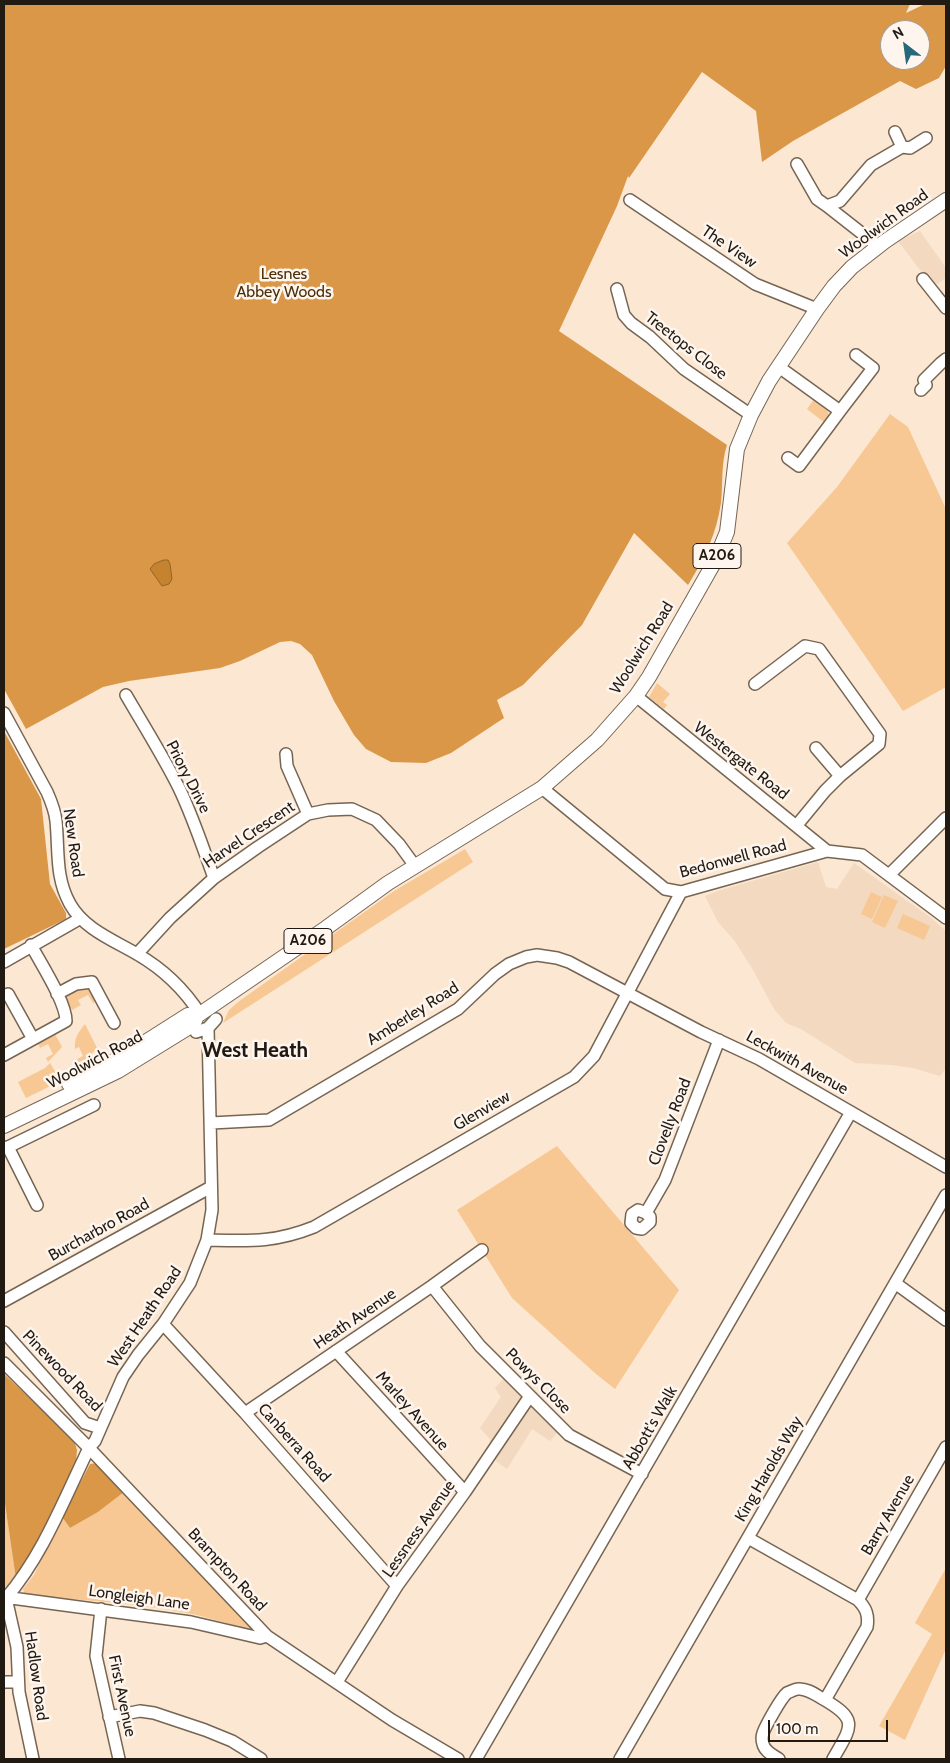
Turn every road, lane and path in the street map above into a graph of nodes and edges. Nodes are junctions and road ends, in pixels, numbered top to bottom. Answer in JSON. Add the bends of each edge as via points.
{"nodes":[{"id":1,"x":895,"y":132,"type":"dead end"},
{"id":2,"x":926,"y":138,"type":"dead end"},
{"id":3,"x":902,"y":147,"type":"junction"},
{"id":4,"x":797,"y":164,"type":"dead end"},
{"id":5,"x":630,"y":200,"type":"dead end"},
{"id":6,"x":946,"y":200,"type":"edge"},
{"id":7,"x":827,"y":206,"type":"junction"},
{"id":8,"x":878,"y":246,"type":"junction"},
{"id":9,"x":923,"y":280,"type":"dead end"},
{"id":10,"x":617,"y":289,"type":"dead end"},
{"id":11,"x":946,"y":308,"type":"edge"},
{"id":12,"x":817,"y":309,"type":"junction"},
{"id":13,"x":856,"y":355,"type":"dead end"},
{"id":14,"x":946,"y":359,"type":"edge"},
{"id":15,"x":779,"y":366,"type":"junction"},
{"id":16,"x":921,"y":390,"type":"dead end"},
{"id":17,"x":840,"y":411,"type":"junction"},
{"id":18,"x":751,"y":415,"type":"junction"},
{"id":19,"x":788,"y":458,"type":"dead end"},
{"id":20,"x":754,"y":684,"type":"dead end"},
{"id":21,"x":126,"y":695,"type":"dead end"},
{"id":22,"x":636,"y":696,"type":"junction"},
{"id":23,"x":4,"y":713,"type":"edge"},
{"id":24,"x":816,"y":748,"type":"dead end"},
{"id":25,"x":286,"y":754,"type":"dead end"},
{"id":26,"x":840,"y":776,"type":"junction"},
{"id":27,"x":542,"y":788,"type":"junction"},
{"id":28,"x":308,"y":814,"type":"junction"},
{"id":29,"x":946,"y":818,"type":"edge"},
{"id":30,"x":797,"y":825,"type":"junction"},
{"id":31,"x":827,"y":851,"type":"junction"},
{"id":32,"x":415,"y":866,"type":"junction"},
{"id":33,"x":889,"y":875,"type":"junction"},
{"id":34,"x":214,"y":878,"type":"junction"},
{"id":35,"x":681,"y":892,"type":"junction"},
{"id":36,"x":80,"y":918,"type":"junction"},
{"id":37,"x":946,"y":918,"type":"edge"},
{"id":38,"x":31,"y":945,"type":"junction"},
{"id":39,"x":137,"y":954,"type":"junction"},
{"id":40,"x":4,"y":962,"type":"edge"},
{"id":41,"x":628,"y":993,"type":"junction"},
{"id":42,"x":8,"y":994,"type":"dead end"},
{"id":43,"x":57,"y":994,"type":"junction"},
{"id":44,"x":199,"y":1015,"type":"junction"},
{"id":45,"x":216,"y":1019,"type":"dead end"},
{"id":46,"x":114,"y":1022,"type":"dead end"},
{"id":47,"x":208,"y":1028,"type":"junction"},
{"id":48,"x":196,"y":1032,"type":"dead end"},
{"id":49,"x":33,"y":1039,"type":"junction"},
{"id":50,"x":719,"y":1040,"type":"junction"},
{"id":51,"x":4,"y":1056,"type":"edge"},
{"id":52,"x":59,"y":1100,"type":"junction"},
{"id":53,"x":94,"y":1105,"type":"dead end"},
{"id":54,"x":851,"y":1112,"type":"junction"},
{"id":55,"x":4,"y":1116,"type":"edge"},
{"id":56,"x":68,"y":1118,"type":"junction"},
{"id":57,"x":211,"y":1123,"type":"junction"},
{"id":58,"x":4,"y":1126,"type":"edge"},
{"id":59,"x":9,"y":1146,"type":"edge"},
{"id":60,"x":946,"y":1167,"type":"edge"},
{"id":61,"x":211,"y":1187,"type":"junction"},
{"id":62,"x":946,"y":1195,"type":"edge"},
{"id":63,"x":37,"y":1205,"type":"dead end"},
{"id":64,"x":646,"y":1213,"type":"dead end"},
{"id":65,"x":207,"y":1240,"type":"junction"},
{"id":66,"x":482,"y":1250,"type":"dead end"},
{"id":67,"x":895,"y":1283,"type":"junction"},
{"id":68,"x":432,"y":1286,"type":"junction"},
{"id":69,"x":4,"y":1301,"type":"edge"},
{"id":70,"x":946,"y":1320,"type":"edge"},
{"id":71,"x":163,"y":1324,"type":"junction"},
{"id":72,"x":4,"y":1332,"type":"edge"},
{"id":73,"x":336,"y":1352,"type":"junction"},
{"id":74,"x":4,"y":1363,"type":"edge"},
{"id":75,"x":530,"y":1396,"type":"junction"},
{"id":76,"x":245,"y":1413,"type":"junction"},
{"id":77,"x":100,"y":1428,"type":"junction"},
{"id":78,"x":946,"y":1447,"type":"edge"},
{"id":79,"x":89,"y":1448,"type":"junction"},
{"id":80,"x":642,"y":1474,"type":"junction"},
{"id":81,"x":465,"y":1492,"type":"junction"},
{"id":82,"x":748,"y":1538,"type":"junction"},
{"id":83,"x":397,"y":1586,"type":"junction"},
{"id":84,"x":5,"y":1598,"type":"edge"},
{"id":85,"x":858,"y":1600,"type":"junction"},
{"id":86,"x":101,"y":1609,"type":"junction"},
{"id":87,"x":267,"y":1636,"type":"junction"},
{"id":88,"x":4,"y":1682,"type":"edge"},
{"id":89,"x":18,"y":1682,"type":"junction"},
{"id":90,"x":337,"y":1682,"type":"junction"},
{"id":91,"x":825,"y":1700,"type":"junction"},
{"id":92,"x":109,"y":1717,"type":"junction"},
{"id":93,"x":33,"y":1759,"type":"edge"},
{"id":94,"x":119,"y":1759,"type":"edge"},
{"id":95,"x":261,"y":1759,"type":"edge"},
{"id":96,"x":458,"y":1759,"type":"edge"},
{"id":97,"x":476,"y":1759,"type":"edge"},
{"id":98,"x":620,"y":1759,"type":"edge"},
{"id":99,"x":780,"y":1759,"type":"edge"},
{"id":100,"x":833,"y":1759,"type":"edge"}],
"edges":[{"from":1,"to":3,"type":"street"},
{"from":2,"to":3,"type":"street","via":[[910,148]]},
{"from":3,"to":7,"type":"street","via":[[871,166],[840,200]]},
{"from":4,"to":7,"type":"street","via":[[817,199]]},
{"from":5,"to":12,"type":"street","name":"The View","via":[[755,284]]},
{"from":6,"to":8,"type":"main road","name":"Woolwich Road","number":"A206"},
{"from":7,"to":8,"type":"street"},
{"from":8,"to":12,"type":"main road","name":"Woolwich Road","number":"A206","via":[[852,267]]},
{"from":9,"to":11,"type":"street"},
{"from":10,"to":18,"type":"street","name":"Treetops Close","via":[[627,319],[684,369]]},
{"from":12,"to":15,"type":"main road","name":"Woolwich Road","number":"A206"},
{"from":13,"to":17,"type":"street","via":[[873,368]]},
{"from":14,"to":16,"type":"street","via":[[924,380],[926,385]]},
{"from":15,"to":17,"type":"street"},
{"from":15,"to":18,"type":"main road","name":"Woolwich Road","number":"A206"},
{"from":17,"to":19,"type":"street","via":[[802,468]]},
{"from":18,"to":22,"type":"main road","name":"Woolwich Road","number":"A206","via":[[737,449],[727,532],[668,645]]},
{"from":20,"to":26,"type":"street","via":[[805,646],[819,649],[880,734],[879,744]]},
{"from":21,"to":34,"type":"street","name":"Priory Drive","via":[[180,789]]},
{"from":22,"to":27,"type":"main road","name":"Woolwich Road","number":"A206","via":[[597,740]]},
{"from":22,"to":30,"type":"street","name":"Westergate Road"},
{"from":23,"to":36,"type":"street","name":"New Road","via":[[50,798],[56,821],[56,852],[61,880],[70,904]]},
{"from":24,"to":26,"type":"street"},
{"from":25,"to":28,"type":"street","via":[[287,766]]},
{"from":26,"to":30,"type":"street"},
{"from":27,"to":32,"type":"main road","name":"Woolwich Road","number":"A206"},
{"from":27,"to":35,"type":"street","name":"Bedonwell Road","via":[[665,889]]},
{"from":28,"to":32,"type":"street","name":"Harvel Crescent","via":[[352,809],[376,820]]},
{"from":28,"to":34,"type":"street","name":"Harvel Crescent"},
{"from":29,"to":33,"type":"street"},
{"from":30,"to":31,"type":"street","name":"Westergate Road"},
{"from":31,"to":33,"type":"street","name":"Bedonwell Road","via":[[862,855]]},
{"from":31,"to":35,"type":"street","name":"Bedonwell Road"},
{"from":32,"to":44,"type":"main road","name":"Woolwich Road","number":"A206"},
{"from":33,"to":37,"type":"street","name":"Bedonwell Road"},
{"from":34,"to":39,"type":"street","name":"Harvel Crescent"},
{"from":35,"to":41,"type":"street","name":"Glenview"},
{"from":36,"to":38,"type":"street"},
{"from":36,"to":39,"type":"street","name":"New Road"},
{"from":38,"to":40,"type":"street"},
{"from":38,"to":43,"type":"street"},
{"from":39,"to":44,"type":"street","name":"New Road","via":[[169,977],[188,997]]},
{"from":41,"to":50,"type":"street","name":"Leckwith Avenue"},
{"from":41,"to":57,"type":"street","name":"Amberley Road","via":[[557,958],[526,957],[502,968],[458,1009],[269,1120]]},
{"from":41,"to":65,"type":"street","name":"Glenview","via":[[594,1056],[574,1077],[314,1227],[270,1240]]},
{"from":42,"to":49,"type":"street"},
{"from":43,"to":46,"type":"street","via":[[76,984],[92,982]]},
{"from":43,"to":49,"type":"street","via":[[66,1021]]},
{"from":44,"to":52,"type":"main road","name":"Woolwich Road","number":"A206","via":[[191,1026],[125,1066]]},
{"from":44,"to":55,"type":"main road","name":"Woolwich Road","number":"A206","via":[[188,1015],[113,1062]]},
{"from":45,"to":47,"type":"street"},
{"from":47,"to":48,"type":"street"},
{"from":47,"to":57,"type":"street","name":"West Heath Road"},
{"from":49,"to":51,"type":"street"},
{"from":50,"to":54,"type":"street","name":"Leckwith Avenue"},
{"from":50,"to":64,"type":"street","name":"Clovelly Road","via":[[664,1180]]},
{"from":52,"to":56,"type":"street"},
{"from":52,"to":58,"type":"main road","name":"Woolwich Road","number":"A206"},
{"from":53,"to":56,"type":"street"},
{"from":54,"to":60,"type":"street","name":"Leckwith Avenue"},
{"from":54,"to":80,"type":"street","name":"Abbott's Walk"},
{"from":56,"to":59,"type":"street"},
{"from":57,"to":61,"type":"street","name":"West Heath Road"},
{"from":59,"to":63,"type":"street"},
{"from":61,"to":65,"type":"street","name":"West Heath Road","via":[[212,1210]]},
{"from":61,"to":69,"type":"street","name":"Burcharbro Road"},
{"from":62,"to":67,"type":"street","name":"King Harolds Way"},
{"from":65,"to":71,"type":"street","name":"West Heath Road","via":[[190,1283]]},
{"from":66,"to":68,"type":"street","name":"Heath Avenue"},
{"from":67,"to":70,"type":"street"},
{"from":67,"to":82,"type":"street","name":"King Harolds Way"},
{"from":68,"to":73,"type":"street","name":"Heath Avenue"},
{"from":68,"to":75,"type":"street","name":"Powys Close","via":[[480,1346]]},
{"from":71,"to":76,"type":"street","name":"Canberra Road"},
{"from":71,"to":77,"type":"street","name":"West Heath Road","via":[[123,1377]]},
{"from":72,"to":77,"type":"street","name":"Pinewood Road","via":[[86,1423]]},
{"from":73,"to":76,"type":"street","name":"Heath Avenue"},
{"from":73,"to":81,"type":"street","name":"Marley Avenue"},
{"from":74,"to":79,"type":"street","name":"Brampton Road"},
{"from":75,"to":80,"type":"street","name":"Powys Close","via":[[569,1435]]},
{"from":75,"to":81,"type":"street","name":"Lessness Avenue"},
{"from":76,"to":83,"type":"street","name":"Canberra Road"},
{"from":77,"to":79,"type":"street","name":"West Heath Road"},
{"from":78,"to":85,"type":"street","name":"Barry Avenue"},
{"from":79,"to":84,"type":"street","name":"West Heath Road","via":[[43,1543],[22,1580]]},
{"from":79,"to":87,"type":"street","name":"Brampton Road"},
{"from":80,"to":97,"type":"street","name":"Abbott's Walk"},
{"from":81,"to":83,"type":"street","name":"Lessness Avenue"},
{"from":82,"to":85,"type":"street"},
{"from":82,"to":98,"type":"street","name":"King Harolds Way"},
{"from":83,"to":90,"type":"street","name":"Lessness Avenue"},
{"from":84,"to":86,"type":"street","name":"Longleigh Lane"},
{"from":84,"to":89,"type":"street","name":"Hadlow Road","via":[[17,1647]]},
{"from":85,"to":91,"type":"street","via":[[868,1615],[866,1627]]},
{"from":86,"to":87,"type":"street","name":"Longleigh Lane","via":[[191,1622],[260,1638]]},
{"from":86,"to":92,"type":"street","name":"First Avenue","via":[[96,1656]]},
{"from":87,"to":90,"type":"street","name":"Brampton Road"},
{"from":88,"to":89,"type":"street"},
{"from":89,"to":93,"type":"street","name":"Hadlow Road"},
{"from":90,"to":96,"type":"street","name":"Brampton Road"},
{"from":91,"to":99,"type":"street","via":[[798,1689],[784,1697],[762,1738],[768,1753]]},
{"from":91,"to":100,"type":"street","via":[[841,1710],[849,1721],[848,1734]]},
{"from":92,"to":94,"type":"street","name":"First Avenue"},
{"from":92,"to":95,"type":"street","via":[[140,1711],[154,1713],[232,1741]]}]}
